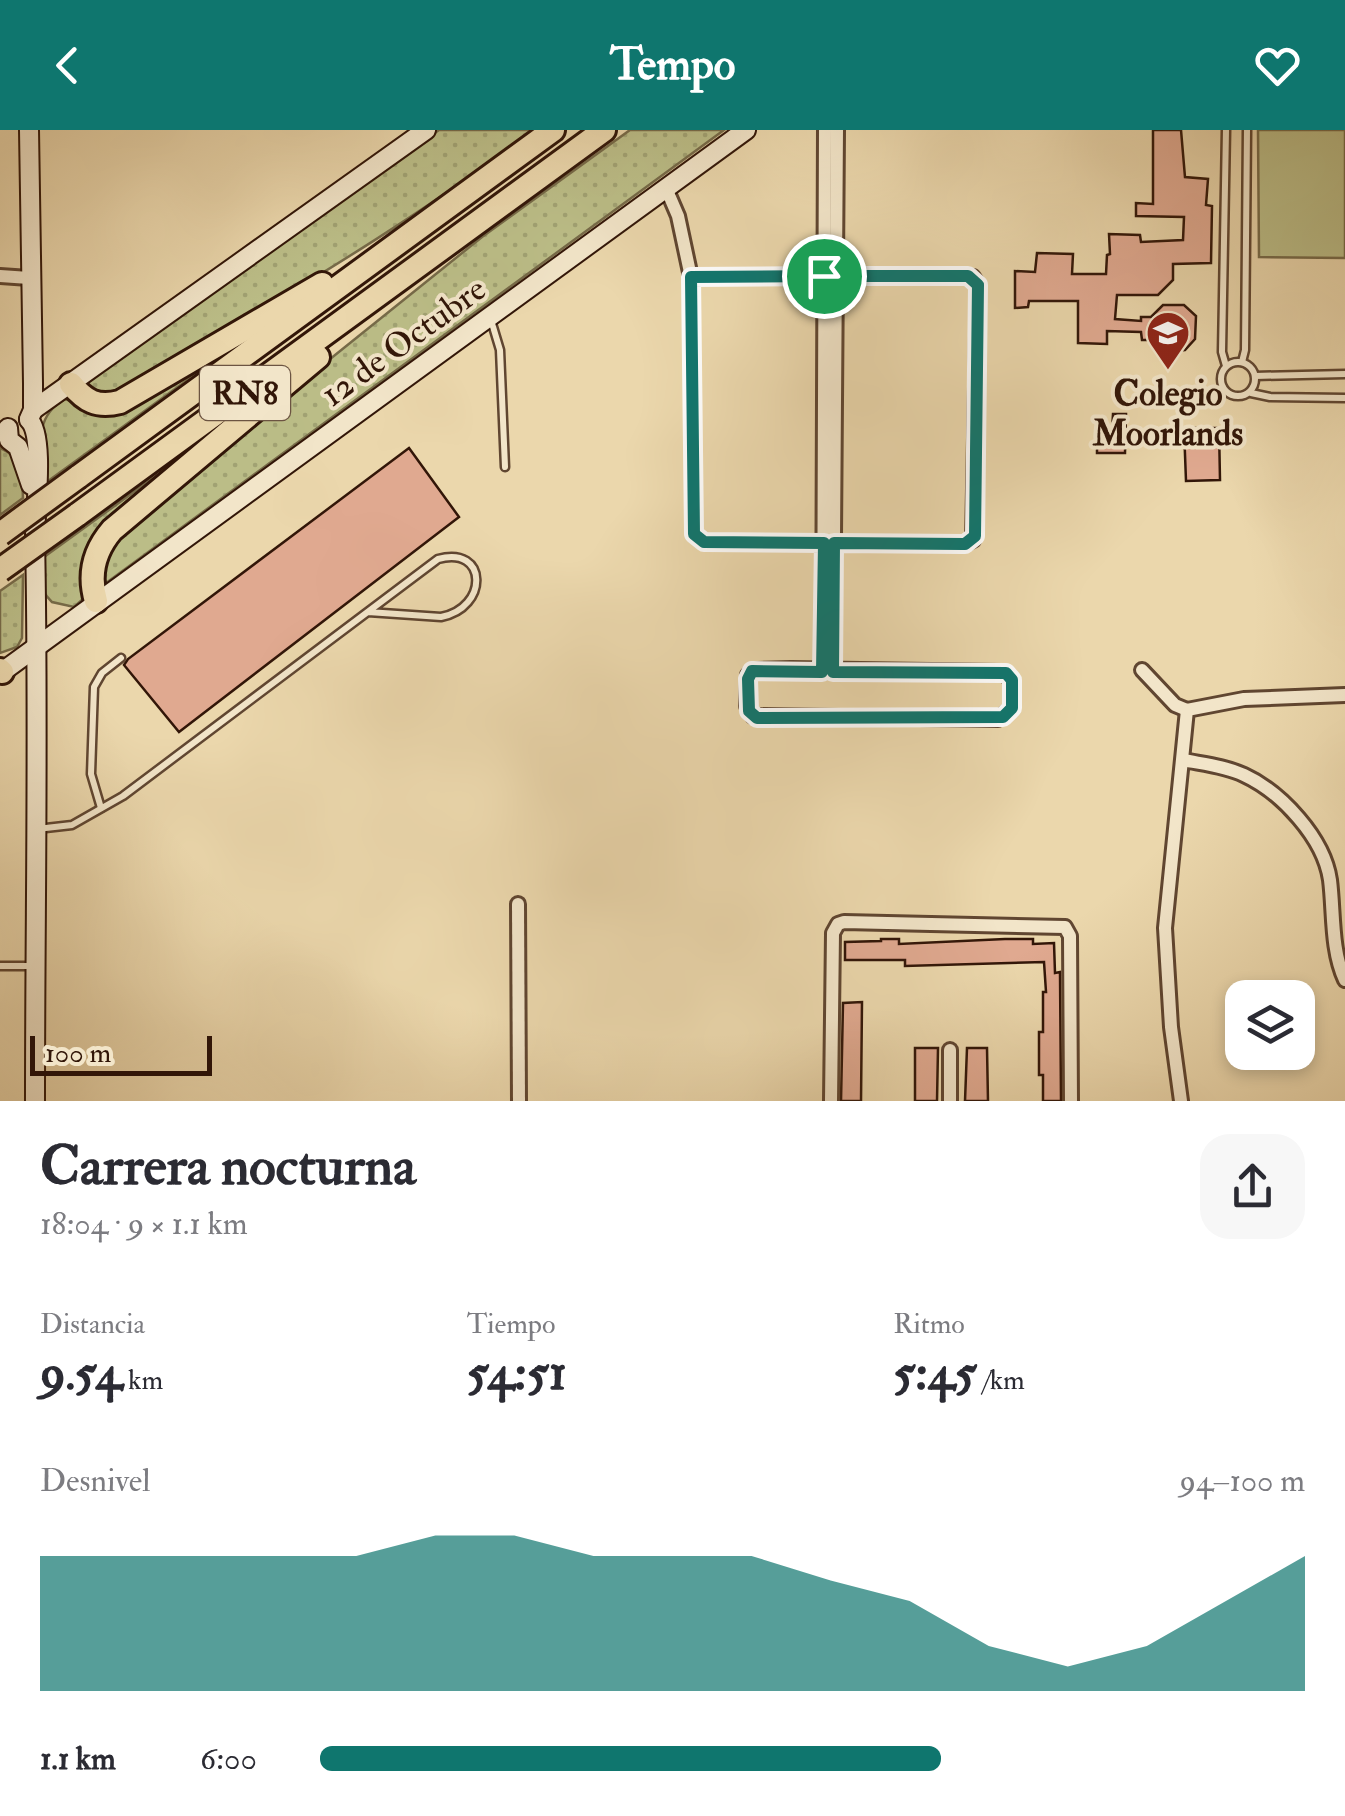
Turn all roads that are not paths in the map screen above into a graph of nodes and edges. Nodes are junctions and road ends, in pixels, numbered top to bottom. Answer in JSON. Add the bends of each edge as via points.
{"nodes":[{"id":1,"x":29,"y":130,"type":"edge"},
{"id":2,"x":426,"y":130,"type":"edge"},
{"id":3,"x":553,"y":130,"type":"edge"},
{"id":4,"x":604,"y":130,"type":"edge"},
{"id":5,"x":746,"y":130,"type":"edge"},
{"id":6,"x":825,"y":130,"type":"edge"},
{"id":7,"x":837,"y":130,"type":"edge"},
{"id":8,"x":1226,"y":130,"type":"edge"},
{"id":9,"x":1247,"y":130,"type":"edge"},
{"id":10,"x":666,"y":188,"type":"junction"},
{"id":11,"x":410,"y":235,"type":"junction"},
{"id":12,"x":413,"y":272,"type":"junction"},
{"id":13,"x":0,"y":276,"type":"edge"},
{"id":14,"x":830,"y":276,"type":"junction"},
{"id":15,"x":691,"y":277,"type":"junction"},
{"id":16,"x":29,"y":278,"type":"junction"},
{"id":17,"x":490,"y":319,"type":"junction"},
{"id":18,"x":1242,"y":362,"type":"junction"},
{"id":19,"x":1226,"y":366,"type":"junction"},
{"id":20,"x":1345,"y":374,"type":"edge"},
{"id":21,"x":1255,"y":376,"type":"junction"},
{"id":22,"x":71,"y":384,"type":"junction"},
{"id":23,"x":1249,"y":392,"type":"junction"},
{"id":24,"x":1345,"y":398,"type":"edge"},
{"id":25,"x":31,"y":415,"type":"junction"},
{"id":26,"x":12,"y":438,"type":"edge"},
{"id":27,"x":506,"y":467,"type":"dead end"},
{"id":28,"x":0,"y":534,"type":"edge"},
{"id":29,"x":829,"y":543,"type":"junction"},
{"id":30,"x":0,"y":570,"type":"edge"},
{"id":31,"x":96,"y":601,"type":"junction"},
{"id":32,"x":368,"y":612,"type":"junction"},
{"id":33,"x":38,"y":646,"type":"junction"},
{"id":34,"x":121,"y":658,"type":"dead end"},
{"id":35,"x":1142,"y":670,"type":"dead end"},
{"id":36,"x":1,"y":671,"type":"edge"},
{"id":37,"x":828,"y":672,"type":"junction"},
{"id":38,"x":1345,"y":696,"type":"edge"},
{"id":39,"x":1188,"y":710,"type":"junction"},
{"id":40,"x":1183,"y":760,"type":"junction"},
{"id":41,"x":101,"y":808,"type":"junction"},
{"id":42,"x":36,"y":829,"type":"junction"},
{"id":43,"x":518,"y":904,"type":"dead end"},
{"id":44,"x":0,"y":966,"type":"edge"},
{"id":45,"x":35,"y":966,"type":"junction"},
{"id":46,"x":1345,"y":980,"type":"edge"},
{"id":47,"x":950,"y":1050,"type":"dead end"},
{"id":48,"x":35,"y":1101,"type":"edge"},
{"id":49,"x":519,"y":1101,"type":"edge"},
{"id":50,"x":831,"y":1101,"type":"edge"},
{"id":51,"x":950,"y":1101,"type":"edge"},
{"id":52,"x":1071,"y":1101,"type":"edge"},
{"id":53,"x":1180,"y":1101,"type":"edge"}],
"edges":[{"from":1,"to":16,"type":"street"},
{"from":2,"to":22,"type":"street"},
{"from":3,"to":11,"type":"highway","number":"RN8"},
{"from":4,"to":12,"type":"highway","number":"RN8"},
{"from":5,"to":10,"type":"street","name":"12 de Octubre"},
{"from":6,"to":14,"type":"street"},
{"from":7,"to":14,"type":"street"},
{"from":8,"to":19,"type":"lane"},
{"from":9,"to":18,"type":"lane"},
{"from":10,"to":15,"type":"street"},
{"from":10,"to":17,"type":"street","name":"12 de Octubre"},
{"from":11,"to":22,"type":"highway","via":[[120,402],[90,402]]},
{"from":11,"to":28,"type":"highway","number":"RN8","bridge":true},
{"from":12,"to":30,"type":"highway","number":"RN8","bridge":true},
{"from":12,"to":31,"type":"highway","via":[[112,530],[93,567]]},
{"from":13,"to":16,"type":"street"},
{"from":14,"to":15,"type":"street"},
{"from":14,"to":29,"type":"street"},
{"from":14,"to":29,"type":"street","via":[[968,276],[978,285],[973,540]]},
{"from":15,"to":29,"type":"street","via":[[694,534],[704,542]]},
{"from":16,"to":25,"type":"street"},
{"from":17,"to":27,"type":"lane","via":[[500,350]]},
{"from":17,"to":31,"type":"street","name":"12 de Octubre"},
{"from":18,"to":19,"type":"lane"},
{"from":18,"to":21,"type":"lane"},
{"from":19,"to":23,"type":"lane","via":[[1221,377],[1227,393]]},
{"from":20,"to":21,"type":"lane"},
{"from":21,"to":23,"type":"lane"},
{"from":22,"to":25,"type":"street"},
{"from":23,"to":24,"type":"lane"},
{"from":25,"to":26,"type":"street","via":[[16,419]]},
{"from":26,"to":33,"type":"street","via":[[34,497]]},
{"from":29,"to":37,"type":"street"},
{"from":31,"to":33,"type":"street","name":"12 de Octubre"},
{"from":32,"to":32,"type":"lane","via":[[438,558],[464,558],[475,574],[474,595],[453,615]]},
{"from":32,"to":41,"type":"lane"},
{"from":33,"to":36,"type":"street","name":"12 de Octubre"},
{"from":33,"to":42,"type":"street"},
{"from":34,"to":41,"type":"lane","via":[[94,687],[90,774]]},
{"from":35,"to":39,"type":"street"},
{"from":37,"to":37,"type":"street","via":[[752,671],[749,711],[757,718],[998,718],[1012,708],[1012,680],[1000,672]]},
{"from":38,"to":39,"type":"street"},
{"from":39,"to":40,"type":"street"},
{"from":40,"to":46,"type":"street","via":[[1230,770],[1262,786],[1311,836],[1330,874]]},
{"from":40,"to":53,"type":"street","via":[[1165,928]]},
{"from":41,"to":42,"type":"lane","via":[[72,826]]},
{"from":42,"to":45,"type":"street"},
{"from":43,"to":49,"type":"street"},
{"from":44,"to":45,"type":"lane"},
{"from":45,"to":48,"type":"street"},
{"from":47,"to":51,"type":"street"},
{"from":50,"to":52,"type":"street","via":[[833,934],[844,922],[1065,927]]}]}
